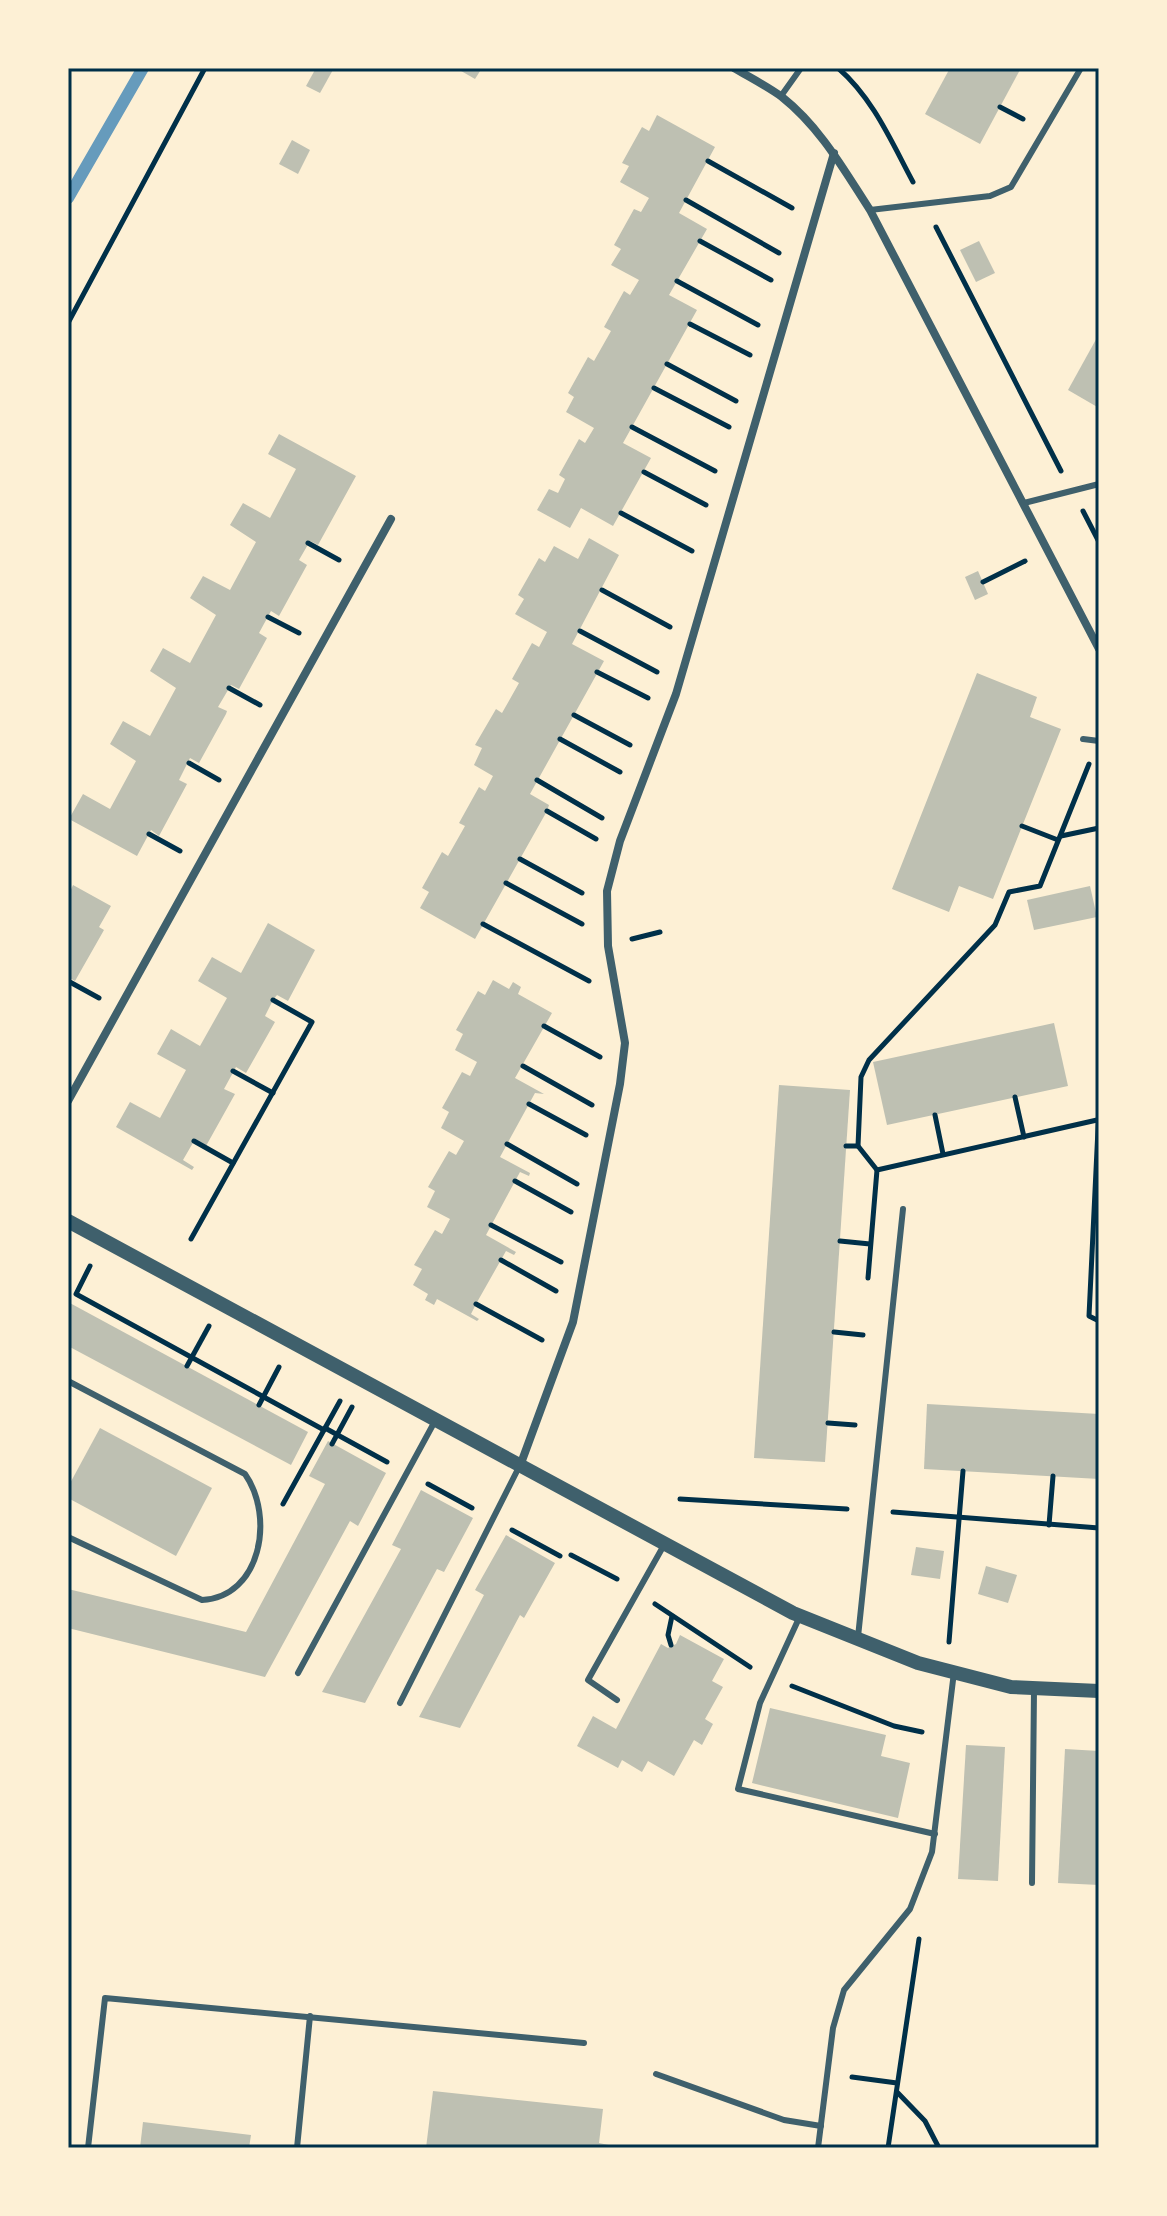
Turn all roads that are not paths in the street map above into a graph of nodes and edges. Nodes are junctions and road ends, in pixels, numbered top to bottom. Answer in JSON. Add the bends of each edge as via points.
{"nodes":[{"id":1,"x":734,"y":68,"type":"edge"},
{"id":2,"x":801,"y":68,"type":"edge"},
{"id":3,"x":1081,"y":68,"type":"edge"},
{"id":4,"x":781,"y":96,"type":"junction"},
{"id":5,"x":834,"y":153,"type":"junction"},
{"id":6,"x":870,"y":210,"type":"junction"},
{"id":7,"x":1099,"y":484,"type":"edge"},
{"id":8,"x":1024,"y":503,"type":"junction"},
{"id":9,"x":391,"y":519,"type":"dead end"},
{"id":10,"x":1099,"y":649,"type":"edge"},
{"id":11,"x":1083,"y":739,"type":"dead end"},
{"id":12,"x":1099,"y":741,"type":"edge"},
{"id":13,"x":68,"y":1101,"type":"edge"},
{"id":14,"x":903,"y":1209,"type":"dead end"},
{"id":15,"x":68,"y":1221,"type":"edge"},
{"id":16,"x":68,"y":1381,"type":"edge"},
{"id":17,"x":435,"y":1421,"type":"junction"},
{"id":18,"x":520,"y":1466,"type":"junction"},
{"id":19,"x":68,"y":1537,"type":"edge"},
{"id":20,"x":664,"y":1545,"type":"junction"},
{"id":21,"x":800,"y":1616,"type":"junction"},
{"id":22,"x":858,"y":1640,"type":"junction"},
{"id":23,"x":950,"y":1671,"type":"junction"},
{"id":24,"x":298,"y":1673,"type":"dead end"},
{"id":25,"x":1034,"y":1688,"type":"junction"},
{"id":26,"x":1099,"y":1691,"type":"edge"},
{"id":27,"x":617,"y":1700,"type":"dead end"},
{"id":28,"x":400,"y":1703,"type":"dead end"},
{"id":29,"x":935,"y":1834,"type":"junction"},
{"id":30,"x":1032,"y":1883,"type":"dead end"},
{"id":31,"x":310,"y":2016,"type":"junction"},
{"id":32,"x":584,"y":2043,"type":"dead end"},
{"id":33,"x":656,"y":2074,"type":"dead end"},
{"id":34,"x":821,"y":2126,"type":"junction"},
{"id":35,"x":88,"y":2148,"type":"edge"},
{"id":36,"x":297,"y":2148,"type":"edge"},
{"id":37,"x":818,"y":2148,"type":"edge"}],
"edges":[{"from":1,"to":4,"type":"street"},
{"from":2,"to":4,"type":"lane"},
{"from":3,"to":6,"type":"lane","via":[[1011,187],[990,196]]},
{"from":4,"to":5,"type":"street"},
{"from":5,"to":6,"type":"street"},
{"from":5,"to":18,"type":"street","via":[[676,694],[611,874],[608,946],[625,1043],[620,1084],[573,1322]]},
{"from":6,"to":8,"type":"street"},
{"from":7,"to":8,"type":"lane"},
{"from":8,"to":10,"type":"street"},
{"from":9,"to":13,"type":"street"},
{"from":11,"to":12,"type":"lane"},
{"from":14,"to":22,"type":"lane"},
{"from":15,"to":17,"type":"street"},
{"from":16,"to":19,"type":"lane","via":[[245,1474],[257,1492],[263,1524],[254,1558],[235,1591],[222,1599],[188,1595]]},
{"from":17,"to":18,"type":"street"},
{"from":17,"to":24,"type":"lane"},
{"from":18,"to":20,"type":"street"},
{"from":18,"to":28,"type":"lane"},
{"from":20,"to":21,"type":"street"},
{"from":20,"to":27,"type":"lane","via":[[588,1680]]},
{"from":21,"to":22,"type":"street"},
{"from":21,"to":29,"type":"lane","via":[[760,1703],[738,1789]]},
{"from":22,"to":23,"type":"street"},
{"from":23,"to":25,"type":"street"},
{"from":23,"to":29,"type":"lane"},
{"from":25,"to":26,"type":"street"},
{"from":25,"to":30,"type":"lane"},
{"from":29,"to":34,"type":"lane","via":[[910,1909],[844,1990],[833,2028]]},
{"from":31,"to":32,"type":"lane"},
{"from":31,"to":35,"type":"lane","via":[[105,1998]]},
{"from":31,"to":36,"type":"lane"},
{"from":33,"to":34,"type":"lane","via":[[784,2120]]},
{"from":34,"to":37,"type":"lane"}]}
